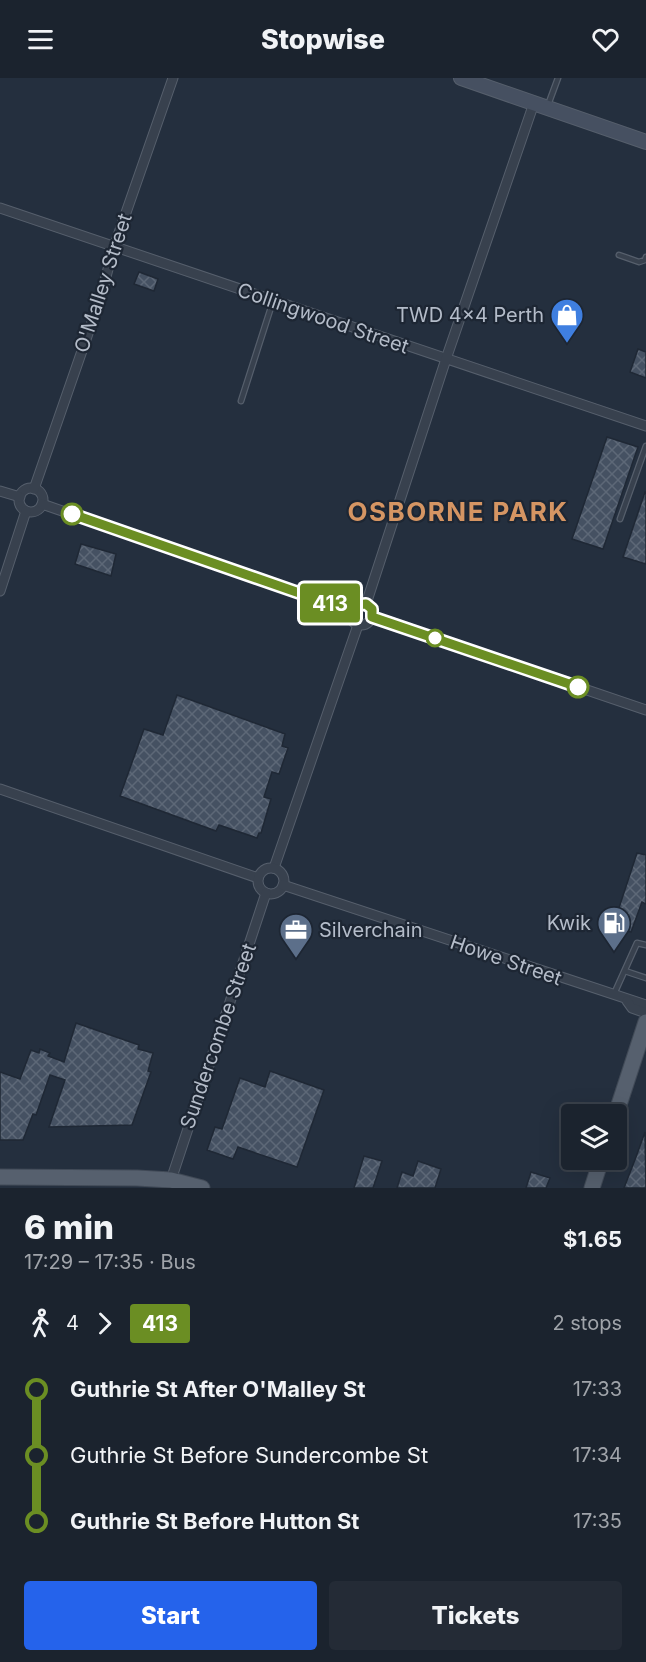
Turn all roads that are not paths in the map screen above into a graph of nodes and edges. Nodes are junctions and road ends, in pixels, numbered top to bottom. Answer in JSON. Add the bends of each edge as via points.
{"nodes":[{"id":1,"x":173,"y":78,"type":"edge"},
{"id":2,"x":461,"y":78,"type":"edge"},
{"id":3,"x":558,"y":78,"type":"edge"},
{"id":4,"x":541,"y":105,"type":"junction"},
{"id":5,"x":646,"y":142,"type":"edge"},
{"id":6,"x":0,"y":208,"type":"edge"},
{"id":7,"x":114,"y":247,"type":"junction"},
{"id":8,"x":619,"y":255,"type":"dead end"},
{"id":9,"x":646,"y":257,"type":"edge"},
{"id":10,"x":273,"y":301,"type":"junction"},
{"id":11,"x":446,"y":360,"type":"junction"},
{"id":12,"x":242,"y":401,"type":"dead end"},
{"id":13,"x":646,"y":426,"type":"edge"},
{"id":14,"x":646,"y":446,"type":"edge"},
{"id":15,"x":34,"y":489,"type":"junction"},
{"id":16,"x":0,"y":491,"type":"edge"},
{"id":17,"x":20,"y":497,"type":"junction"},
{"id":18,"x":42,"y":504,"type":"junction"},
{"id":19,"x":26,"y":511,"type":"junction"},
{"id":20,"x":620,"y":519,"type":"dead end"},
{"id":21,"x":0,"y":591,"type":"edge"},
{"id":22,"x":366,"y":604,"type":"junction"},
{"id":23,"x":351,"y":611,"type":"junction"},
{"id":24,"x":372,"y":617,"type":"junction"},
{"id":25,"x":358,"y":625,"type":"junction"},
{"id":26,"x":646,"y":710,"type":"edge"},
{"id":27,"x":0,"y":789,"type":"edge"},
{"id":28,"x":274,"y":868,"type":"junction"},
{"id":29,"x":258,"y":878,"type":"junction"},
{"id":30,"x":283,"y":885,"type":"junction"},
{"id":31,"x":266,"y":893,"type":"junction"},
{"id":32,"x":646,"y":945,"type":"edge"},
{"id":33,"x":625,"y":970,"type":"junction"},
{"id":34,"x":646,"y":978,"type":"edge"},
{"id":35,"x":614,"y":996,"type":"junction"},
{"id":36,"x":627,"y":1001,"type":"junction"},
{"id":37,"x":646,"y":1005,"type":"edge"},
{"id":38,"x":646,"y":1013,"type":"edge"},
{"id":39,"x":646,"y":1022,"type":"edge"},
{"id":40,"x":619,"y":1104,"type":"edge"},
{"id":41,"x":598,"y":1170,"type":"edge"},
{"id":42,"x":0,"y":1177,"type":"edge"},
{"id":43,"x":171,"y":1180,"type":"junction"},
{"id":44,"x":187,"y":1186,"type":"edge"},
{"id":45,"x":202,"y":1188,"type":"edge"},
{"id":46,"x":592,"y":1188,"type":"edge"}],
"edges":[{"from":1,"to":7,"type":"street","name":"O'Malley Street"},
{"from":2,"to":4,"type":"main road"},
{"from":3,"to":4,"type":"lane"},
{"from":4,"to":5,"type":"main road"},
{"from":4,"to":11,"type":"street"},
{"from":6,"to":7,"type":"street","name":"Collingwood Street"},
{"from":7,"to":10,"type":"street","name":"Collingwood Street"},
{"from":7,"to":15,"type":"street","name":"O'Malley Street","via":[[100,299]]},
{"from":8,"to":9,"type":"lane","via":[[639,262]]},
{"from":10,"to":11,"type":"street","name":"Collingwood Street"},
{"from":10,"to":12,"type":"lane"},
{"from":11,"to":13,"type":"street","name":"Collingwood Street"},
{"from":11,"to":22,"type":"street"},
{"from":14,"to":20,"type":"lane"},
{"from":15,"to":17,"type":"street","via":[[24,491]]},
{"from":15,"to":18,"type":"street","via":[[40,493]]},
{"from":16,"to":17,"type":"street"},
{"from":17,"to":19,"type":"street","via":[[21,507]]},
{"from":18,"to":19,"type":"street","via":[[34,512]]},
{"from":18,"to":23,"type":"street"},
{"from":19,"to":21,"type":"street"},
{"from":22,"to":23,"type":"street","via":[[355,605]]},
{"from":22,"to":24,"type":"street","via":[[372,609]]},
{"from":23,"to":25,"type":"street","via":[[351,620]]},
{"from":24,"to":25,"type":"street","via":[[366,625]]},
{"from":24,"to":26,"type":"street"},
{"from":25,"to":28,"type":"street"},
{"from":27,"to":29,"type":"street"},
{"from":28,"to":29,"type":"street","via":[[266,869]]},
{"from":28,"to":30,"type":"street","via":[[282,875]]},
{"from":29,"to":31,"type":"street"},
{"from":30,"to":31,"type":"street","via":[[278,891]]},
{"from":30,"to":35,"type":"street","name":"Howe Street"},
{"from":31,"to":43,"type":"street","name":"Sundercombe Street"},
{"from":32,"to":33,"type":"lane","via":[[637,943]]},
{"from":33,"to":34,"type":"lane"},
{"from":33,"to":35,"type":"lane"},
{"from":35,"to":36,"type":"street","name":"Howe Street"},
{"from":36,"to":37,"type":"street","name":"Howe Street"},
{"from":36,"to":38,"type":"street","name":"Howe Street","via":[[632,1008]]},
{"from":39,"to":40,"type":"main road"},
{"from":41,"to":46,"type":"main road"},
{"from":42,"to":43,"type":"main road"},
{"from":43,"to":44,"type":"main road"},
{"from":44,"to":45,"type":"main road"}]}
